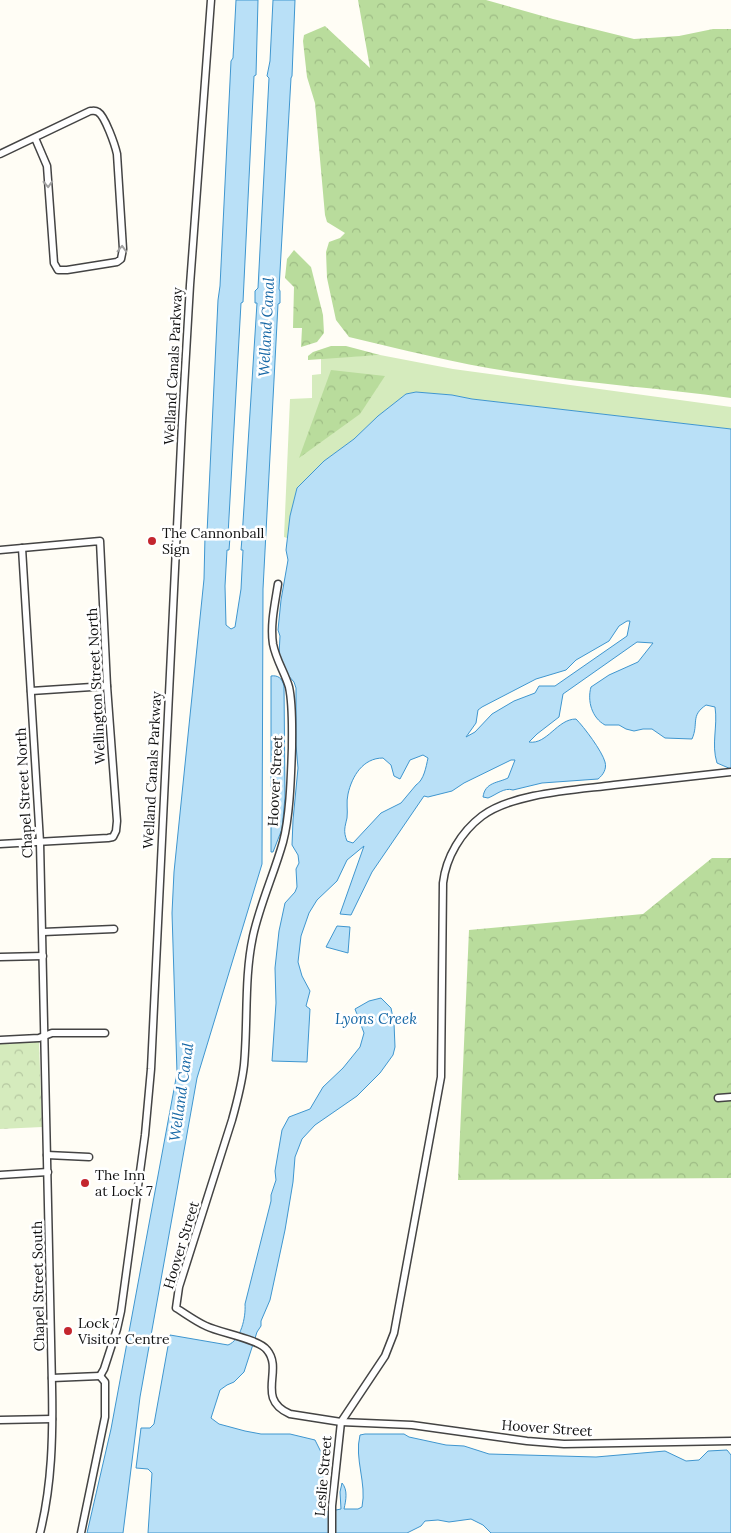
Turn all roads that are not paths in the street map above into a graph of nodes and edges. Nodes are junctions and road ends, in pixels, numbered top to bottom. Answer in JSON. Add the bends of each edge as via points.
{"nodes":[{"id":1,"x":211,"y":0,"type":"edge"},
{"id":2,"x":34,"y":138,"type":"junction"},
{"id":3,"x":0,"y":154,"type":"edge"},
{"id":4,"x":22,"y":548,"type":"junction"},
{"id":5,"x":0,"y":550,"type":"edge"},
{"id":6,"x":278,"y":584,"type":"dead end"},
{"id":7,"x":107,"y":686,"type":"junction"},
{"id":8,"x":31,"y":691,"type":"junction"},
{"id":9,"x":731,"y":772,"type":"edge"},
{"id":10,"x":40,"y":842,"type":"junction"},
{"id":11,"x":0,"y":844,"type":"edge"},
{"id":12,"x":114,"y":930,"type":"dead end"},
{"id":13,"x":43,"y":932,"type":"junction"},
{"id":14,"x":43,"y":956,"type":"junction"},
{"id":15,"x":0,"y":957,"type":"edge"},
{"id":16,"x":105,"y":1033,"type":"dead end"},
{"id":17,"x":46,"y":1037,"type":"junction"},
{"id":18,"x":0,"y":1040,"type":"edge"},
{"id":19,"x":731,"y":1097,"type":"edge"},
{"id":20,"x":718,"y":1098,"type":"dead end"},
{"id":21,"x":47,"y":1154,"type":"junction"},
{"id":22,"x":89,"y":1157,"type":"dead end"},
{"id":23,"x":48,"y":1172,"type":"junction"},
{"id":24,"x":0,"y":1174,"type":"edge"},
{"id":25,"x":98,"y":1376,"type":"junction"},
{"id":26,"x":52,"y":1378,"type":"junction"},
{"id":27,"x":52,"y":1419,"type":"junction"},
{"id":28,"x":0,"y":1420,"type":"edge"},
{"id":29,"x":341,"y":1422,"type":"junction"},
{"id":30,"x":731,"y":1440,"type":"edge"},
{"id":31,"x":40,"y":1533,"type":"edge"},
{"id":32,"x":81,"y":1533,"type":"edge"},
{"id":33,"x":332,"y":1533,"type":"edge"}],
"edges":[{"from":1,"to":25,"type":"street","name":"Welland Canals Parkway","via":[[183,404],[150,1078],[121,1311],[104,1370]]},
{"from":2,"to":2,"type":"street","one_way":true,"via":[[47,166],[54,264],[58,270],[117,262],[123,249],[117,154],[100,114],[87,112]]},
{"from":2,"to":3,"type":"street"},
{"from":4,"to":5,"type":"street"},
{"from":4,"to":7,"type":"street","name":"Wellington Street North","via":[[100,540]]},
{"from":4,"to":8,"type":"street","name":"Chapel Street North"},
{"from":6,"to":29,"type":"street","name":"Hoover Street","via":[[273,643],[289,687],[292,748],[286,826],[253,936],[239,1093],[179,1287],[176,1308],[206,1326],[265,1347],[271,1357],[271,1394],[278,1407],[290,1414]]},
{"from":7,"to":8,"type":"street"},
{"from":7,"to":10,"type":"street","name":"Wellington Street North","via":[[116,831],[113,837],[108,838]]},
{"from":8,"to":10,"type":"street","name":"Chapel Street North"},
{"from":9,"to":29,"type":"street","via":[[571,790],[517,800],[481,816],[456,843],[444,883],[441,1077],[400,1306],[385,1356]]},
{"from":10,"to":11,"type":"street"},
{"from":10,"to":13,"type":"street","name":"Chapel Street North"},
{"from":12,"to":13,"type":"street"},
{"from":13,"to":14,"type":"street","name":"Chapel Street North"},
{"from":14,"to":15,"type":"street"},
{"from":14,"to":17,"type":"street","name":"Chapel Street North"},
{"from":16,"to":17,"type":"street","via":[[52,1033]]},
{"from":17,"to":18,"type":"street"},
{"from":17,"to":21,"type":"street","name":"Chapel Street South"},
{"from":19,"to":20,"type":"street"},
{"from":21,"to":22,"type":"street"},
{"from":21,"to":23,"type":"street","name":"Chapel Street South"},
{"from":23,"to":24,"type":"street"},
{"from":23,"to":26,"type":"street","name":"Chapel Street South"},
{"from":25,"to":26,"type":"street"},
{"from":25,"to":32,"type":"street","via":[[105,1382],[104,1417]]},
{"from":26,"to":27,"type":"street","name":"Chapel Street South"},
{"from":27,"to":28,"type":"street"},
{"from":27,"to":31,"type":"street","name":"Chapel Street South","via":[[48,1496]]},
{"from":29,"to":30,"type":"street","name":"Hoover Street","via":[[412,1424],[564,1444]]},
{"from":29,"to":33,"type":"street","name":"Leslie Street"}]}
